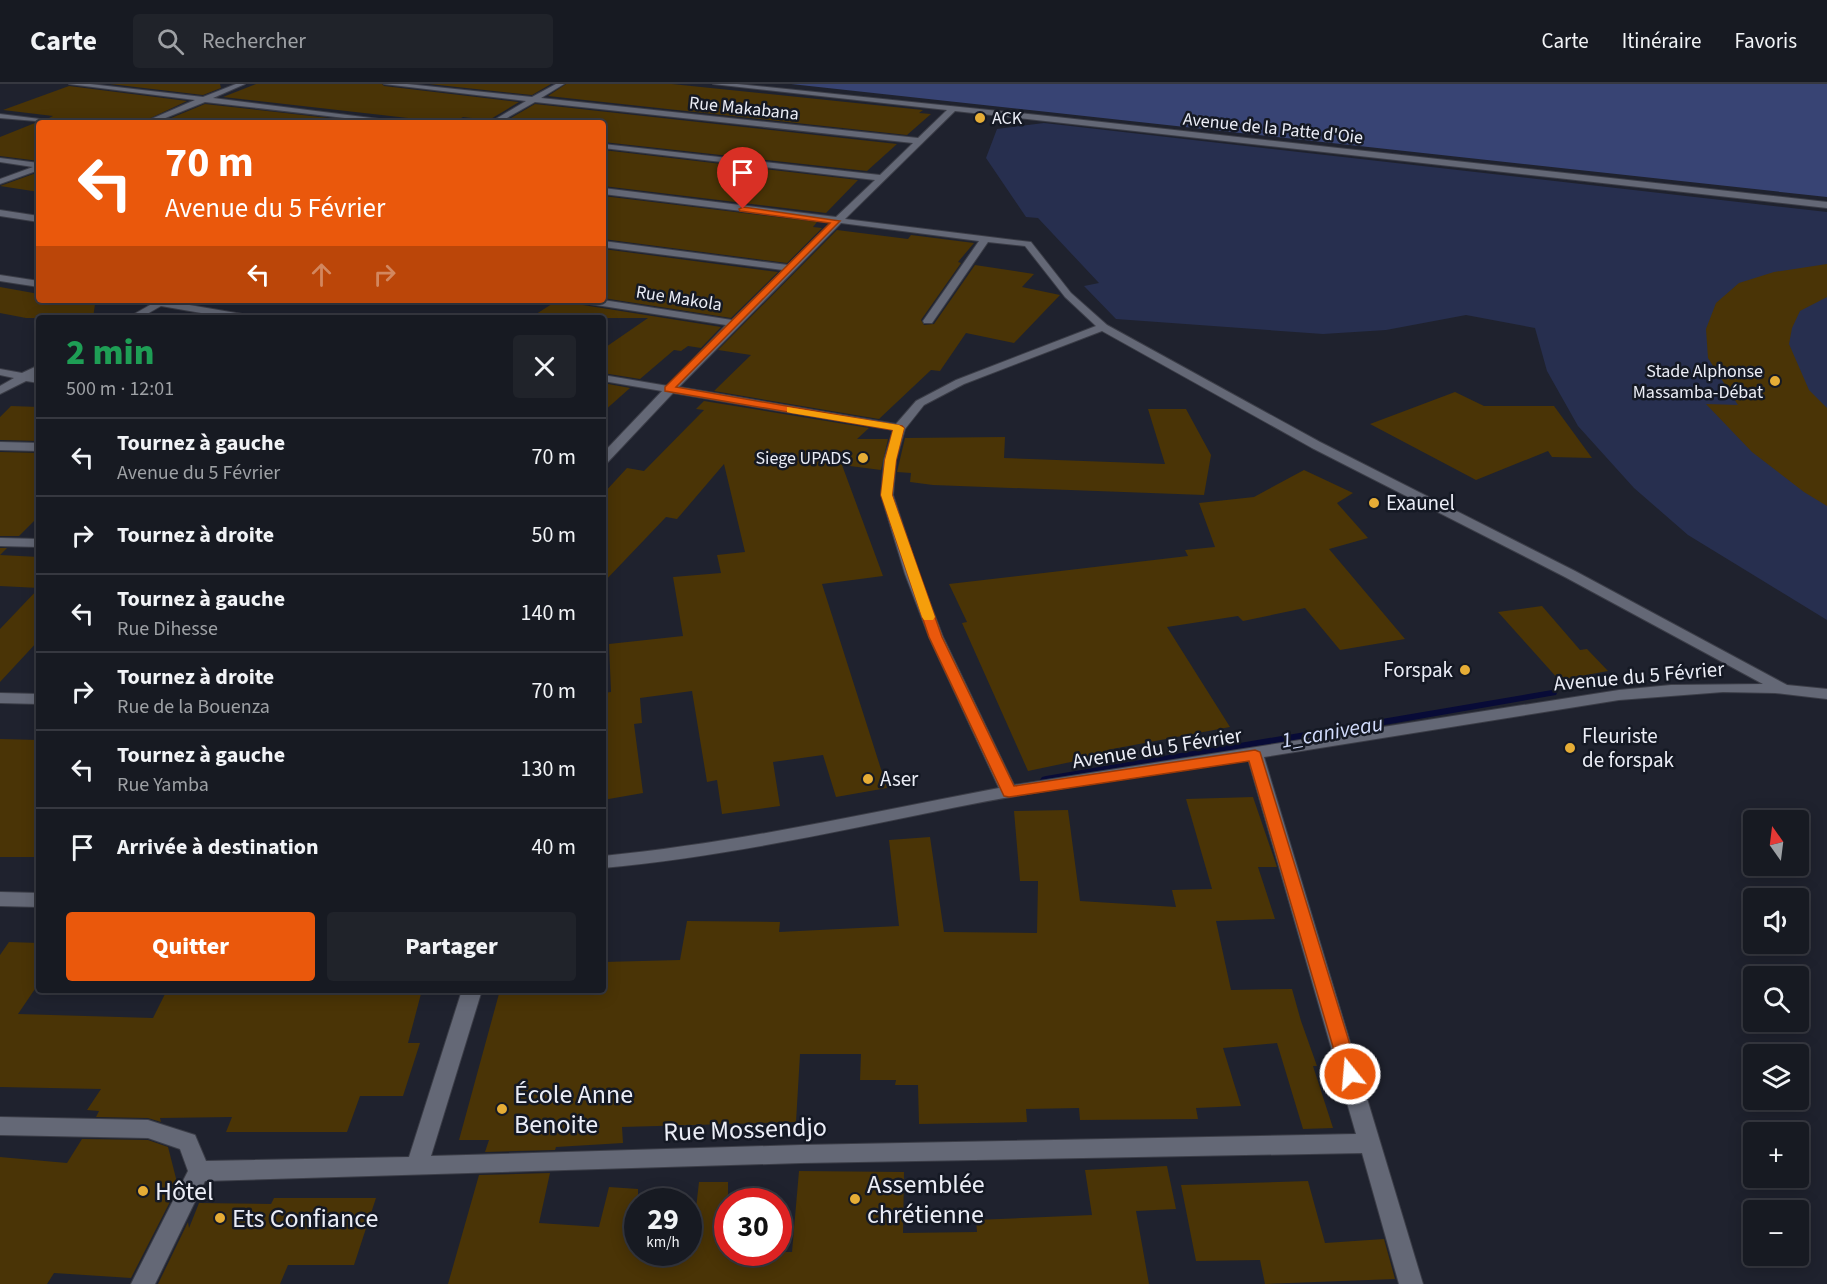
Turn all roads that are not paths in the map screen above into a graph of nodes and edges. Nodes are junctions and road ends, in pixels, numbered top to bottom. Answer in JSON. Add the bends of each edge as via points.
{"nodes":[{"id":1,"x":72,"y":84,"type":"edge"},
{"id":2,"x":242,"y":84,"type":"edge"},
{"id":3,"x":387,"y":84,"type":"edge"},
{"id":4,"x":561,"y":84,"type":"edge"},
{"id":5,"x":716,"y":84,"type":"edge"},
{"id":6,"x":757,"y":86,"type":"edge"},
{"id":7,"x":203,"y":99,"type":"junction"},
{"id":8,"x":532,"y":100,"type":"junction"},
{"id":9,"x":952,"y":109,"type":"junction"},
{"id":10,"x":0,"y":116,"type":"edge"},
{"id":11,"x":36,"y":120,"type":"edge"},
{"id":12,"x":153,"y":120,"type":"edge"},
{"id":13,"x":381,"y":120,"type":"edge"},
{"id":14,"x":498,"y":120,"type":"edge"},
{"id":15,"x":920,"y":141,"type":"junction"},
{"id":16,"x":606,"y":146,"type":"edge"},
{"id":17,"x":0,"y":160,"type":"edge"},
{"id":18,"x":36,"y":166,"type":"edge"},
{"id":19,"x":36,"y":167,"type":"edge"},
{"id":20,"x":880,"y":178,"type":"junction"},
{"id":21,"x":0,"y":182,"type":"edge"},
{"id":22,"x":606,"y":191,"type":"edge"},
{"id":23,"x":1827,"y":205,"type":"edge"},
{"id":24,"x":0,"y":213,"type":"edge"},
{"id":25,"x":36,"y":219,"type":"edge"},
{"id":26,"x":836,"y":221,"type":"junction"},
{"id":27,"x":985,"y":239,"type":"junction"},
{"id":28,"x":606,"y":244,"type":"edge"},
{"id":29,"x":790,"y":268,"type":"junction"},
{"id":30,"x":0,"y":278,"type":"edge"},
{"id":31,"x":36,"y":284,"type":"edge"},
{"id":32,"x":161,"y":303,"type":"edge"},
{"id":33,"x":168,"y":303,"type":"edge"},
{"id":34,"x":603,"y":303,"type":"edge"},
{"id":35,"x":138,"y":315,"type":"edge"},
{"id":36,"x":232,"y":315,"type":"edge"},
{"id":37,"x":928,"y":321,"type":"dead end"},
{"id":38,"x":734,"y":323,"type":"junction"},
{"id":39,"x":1103,"y":327,"type":"junction"},
{"id":40,"x":36,"y":370,"type":"edge"},
{"id":41,"x":0,"y":372,"type":"edge"},
{"id":42,"x":22,"y":377,"type":"junction"},
{"id":43,"x":606,"y":378,"type":"edge"},
{"id":44,"x":36,"y":379,"type":"edge"},
{"id":45,"x":669,"y":389,"type":"junction"},
{"id":46,"x":0,"y":391,"type":"edge"},
{"id":47,"x":899,"y":428,"type":"junction"},
{"id":48,"x":0,"y":446,"type":"edge"},
{"id":49,"x":36,"y":447,"type":"edge"},
{"id":50,"x":606,"y":457,"type":"edge"},
{"id":51,"x":0,"y":542,"type":"edge"},
{"id":52,"x":36,"y":543,"type":"edge"},
{"id":53,"x":1781,"y":687,"type":"junction"},
{"id":54,"x":1827,"y":694,"type":"edge"},
{"id":55,"x":0,"y":698,"type":"edge"},
{"id":56,"x":36,"y":699,"type":"edge"},
{"id":57,"x":1255,"y":755,"type":"junction"},
{"id":58,"x":1009,"y":792,"type":"junction"},
{"id":59,"x":606,"y":862,"type":"edge"},
{"id":60,"x":0,"y":899,"type":"edge"},
{"id":61,"x":36,"y":900,"type":"edge"},
{"id":62,"x":471,"y":993,"type":"edge"},
{"id":63,"x":0,"y":1126,"type":"edge"},
{"id":64,"x":1370,"y":1143,"type":"junction"},
{"id":65,"x":417,"y":1166,"type":"junction"},
{"id":66,"x":199,"y":1171,"type":"junction"},
{"id":67,"x":143,"y":1284,"type":"edge"},
{"id":68,"x":1411,"y":1284,"type":"edge"}],
"edges":[{"from":1,"to":7,"type":"street"},
{"from":2,"to":7,"type":"street"},
{"from":3,"to":8,"type":"street","name":"Rue Makabana"},
{"from":4,"to":8,"type":"street"},
{"from":5,"to":6,"type":"street","name":"Avenue de la Patte d'Oie"},
{"from":6,"to":9,"type":"street","name":"Avenue de la Patte d'Oie"},
{"from":7,"to":12,"type":"street"},
{"from":7,"to":13,"type":"street"},
{"from":8,"to":14,"type":"street"},
{"from":8,"to":15,"type":"street","name":"Rue Makabana"},
{"from":9,"to":15,"type":"street"},
{"from":9,"to":23,"type":"street","name":"Avenue de la Patte d'Oie"},
{"from":10,"to":11,"type":"street"},
{"from":15,"to":20,"type":"street"},
{"from":16,"to":20,"type":"street"},
{"from":17,"to":18,"type":"street"},
{"from":19,"to":21,"type":"street"},
{"from":20,"to":26,"type":"street"},
{"from":22,"to":26,"type":"street"},
{"from":24,"to":25,"type":"street"},
{"from":26,"to":27,"type":"street"},
{"from":26,"to":29,"type":"street"},
{"from":27,"to":37,"type":"street"},
{"from":27,"to":39,"type":"street","via":[[1028,244],[1068,295]]},
{"from":28,"to":29,"type":"street"},
{"from":29,"to":38,"type":"street"},
{"from":30,"to":31,"type":"street"},
{"from":32,"to":35,"type":"street"},
{"from":33,"to":36,"type":"street"},
{"from":34,"to":38,"type":"street","name":"Rue Makola"},
{"from":38,"to":45,"type":"street"},
{"from":39,"to":47,"type":"street","via":[[960,382],[920,403]]},
{"from":39,"to":53,"type":"street","via":[[1316,445]]},
{"from":40,"to":42,"type":"street"},
{"from":41,"to":42,"type":"street"},
{"from":42,"to":44,"type":"street"},
{"from":42,"to":46,"type":"street"},
{"from":43,"to":45,"type":"street"},
{"from":45,"to":47,"type":"street"},
{"from":45,"to":50,"type":"street"},
{"from":47,"to":58,"type":"street","via":[[886,495],[936,637]]},
{"from":48,"to":49,"type":"street"},
{"from":51,"to":52,"type":"street"},
{"from":53,"to":54,"type":"street","name":"Avenue du 5 Février"},
{"from":53,"to":57,"type":"street","name":"Avenue du 5 Février","via":[[1617,695]]},
{"from":55,"to":56,"type":"street"},
{"from":57,"to":58,"type":"street","name":"Avenue du 5 Février"},
{"from":57,"to":64,"type":"street"},
{"from":58,"to":59,"type":"street","name":"Avenue du 5 Février","via":[[680,855]]},
{"from":60,"to":61,"type":"street"},
{"from":62,"to":65,"type":"street"},
{"from":63,"to":66,"type":"street","via":[[148,1129],[188,1142]]},
{"from":64,"to":65,"type":"street","name":"Rue Mossendjo"},
{"from":64,"to":68,"type":"street"},
{"from":65,"to":66,"type":"street","name":"Rue Mossendjo"},
{"from":66,"to":67,"type":"street"}]}
